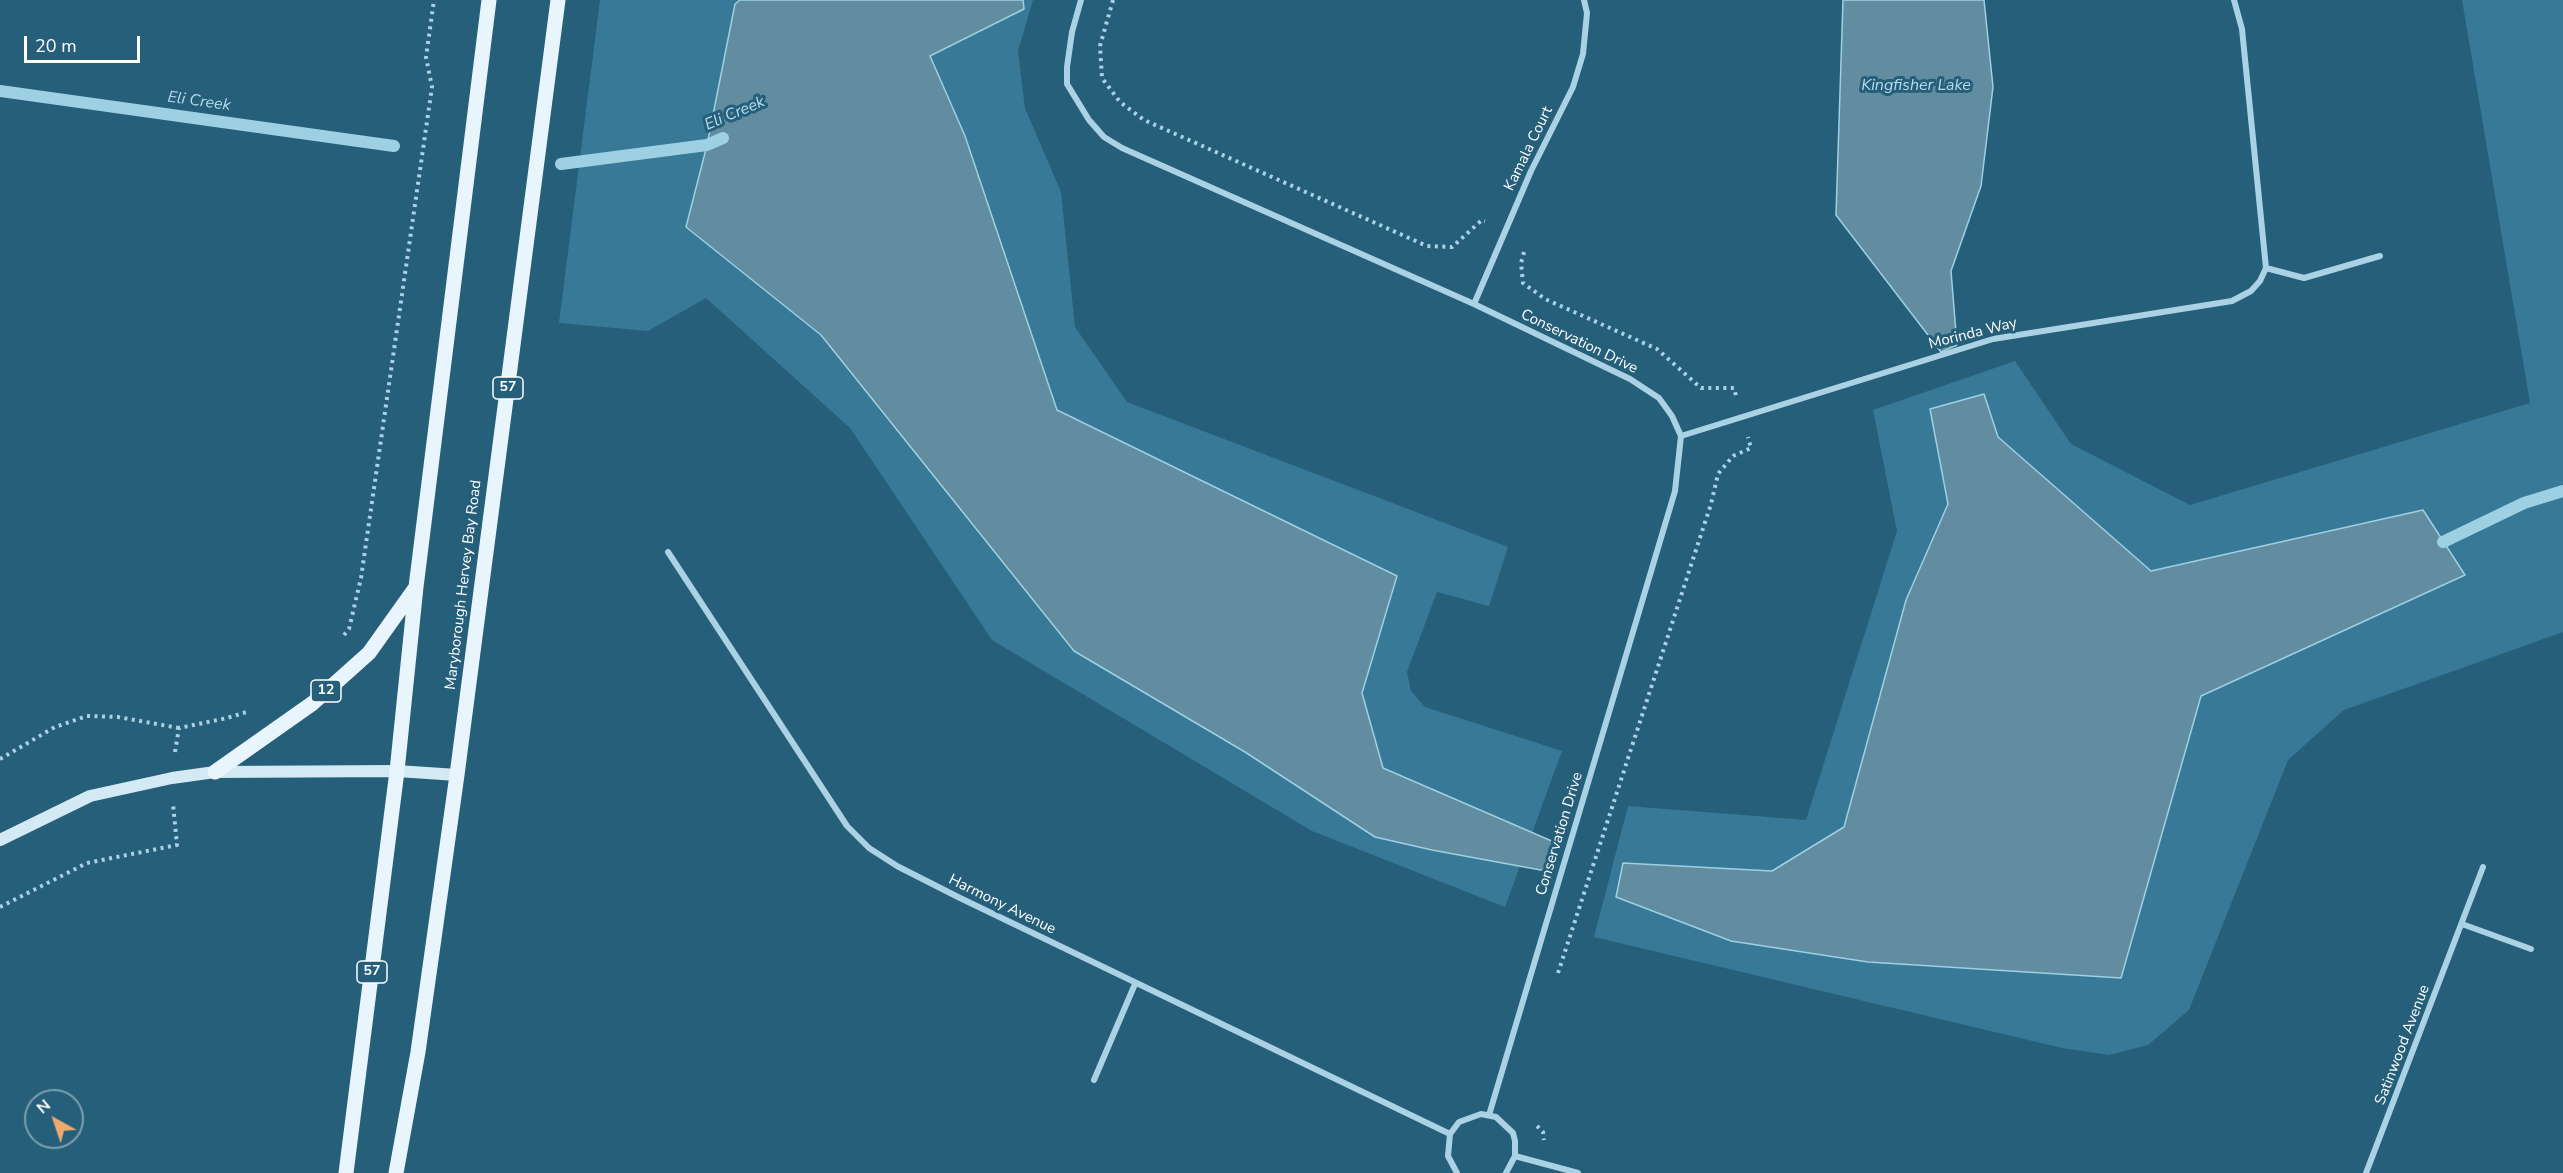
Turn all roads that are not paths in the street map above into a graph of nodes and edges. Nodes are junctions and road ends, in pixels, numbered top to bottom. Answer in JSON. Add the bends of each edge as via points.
{"nodes":[{"id":1,"x":489,"y":0,"type":"edge"},
{"id":2,"x":558,"y":0,"type":"edge"},
{"id":3,"x":1081,"y":0,"type":"edge"},
{"id":4,"x":1584,"y":0,"type":"edge"},
{"id":5,"x":2234,"y":0,"type":"edge"},
{"id":6,"x":2380,"y":256,"type":"dead end"},
{"id":7,"x":2266,"y":268,"type":"junction"},
{"id":8,"x":1474,"y":304,"type":"junction"},
{"id":9,"x":1681,"y":436,"type":"junction"},
{"id":10,"x":668,"y":552,"type":"dead end"},
{"id":11,"x":416,"y":587,"type":"junction"},
{"id":12,"x":397,"y":771,"type":"junction"},
{"id":13,"x":215,"y":772,"type":"junction"},
{"id":14,"x":457,"y":775,"type":"junction"},
{"id":15,"x":0,"y":840,"type":"edge"},
{"id":16,"x":2483,"y":867,"type":"dead end"},
{"id":17,"x":2462,"y":924,"type":"junction"},
{"id":18,"x":2531,"y":949,"type":"dead end"},
{"id":19,"x":1135,"y":984,"type":"junction"},
{"id":20,"x":1094,"y":1080,"type":"dead end"},
{"id":21,"x":1489,"y":1115,"type":"junction"},
{"id":22,"x":1450,"y":1134,"type":"junction"},
{"id":23,"x":1515,"y":1156,"type":"junction"},
{"id":24,"x":346,"y":1173,"type":"edge"},
{"id":25,"x":396,"y":1173,"type":"edge"},
{"id":26,"x":1457,"y":1173,"type":"edge"},
{"id":27,"x":1506,"y":1173,"type":"edge"},
{"id":28,"x":1578,"y":1173,"type":"edge"},
{"id":29,"x":2366,"y":1173,"type":"edge"}],
"edges":[{"from":1,"to":11,"type":"main road","number":"57"},
{"from":2,"to":14,"type":"main road","name":"Maryborough Hervey Bay Road","number":"57"},
{"from":3,"to":8,"type":"street","name":"Conservation Drive","via":[[1067,84],[1104,137],[1183,176]]},
{"from":4,"to":8,"type":"street","name":"Kamala Court","via":[[1587,13],[1583,54],[1573,87],[1504,230]]},
{"from":5,"to":7,"type":"street","via":[[2242,29]]},
{"from":6,"to":7,"type":"street","via":[[2304,278]]},
{"from":7,"to":9,"type":"street","name":"Morinda Way","via":[[2250,291],[2232,301],[1993,339]]},
{"from":8,"to":9,"type":"street","name":"Conservation Drive","via":[[1630,378],[1659,398]]},
{"from":9,"to":21,"type":"street","name":"Conservation Drive","via":[[1676,491]]},
{"from":10,"to":19,"type":"street","name":"Harmony Avenue","via":[[847,826],[869,848]]},
{"from":11,"to":12,"type":"main road","number":"57"},
{"from":11,"to":13,"type":"main road","number":"12","via":[[369,652],[313,703]]},
{"from":12,"to":13,"type":"main road","number":"12"},
{"from":12,"to":14,"type":"main road","number":"12"},
{"from":12,"to":24,"type":"main road","number":"57"},
{"from":13,"to":15,"type":"main road","number":"12","via":[[90,796]]},
{"from":14,"to":25,"type":"main road","name":"Maryborough Hervey Bay Road","number":"57","via":[[418,1052]]},
{"from":16,"to":17,"type":"street","name":"Satinwood Avenue"},
{"from":17,"to":18,"type":"street"},
{"from":17,"to":29,"type":"street","name":"Satinwood Avenue"},
{"from":19,"to":20,"type":"street"},
{"from":19,"to":22,"type":"street","name":"Harmony Avenue"},
{"from":21,"to":22,"type":"street","via":[[1466,1118]]},
{"from":21,"to":23,"type":"street","via":[[1513,1133]]},
{"from":22,"to":26,"type":"street","via":[[1448,1156]]},
{"from":23,"to":27,"type":"street"},
{"from":23,"to":28,"type":"street"}]}
